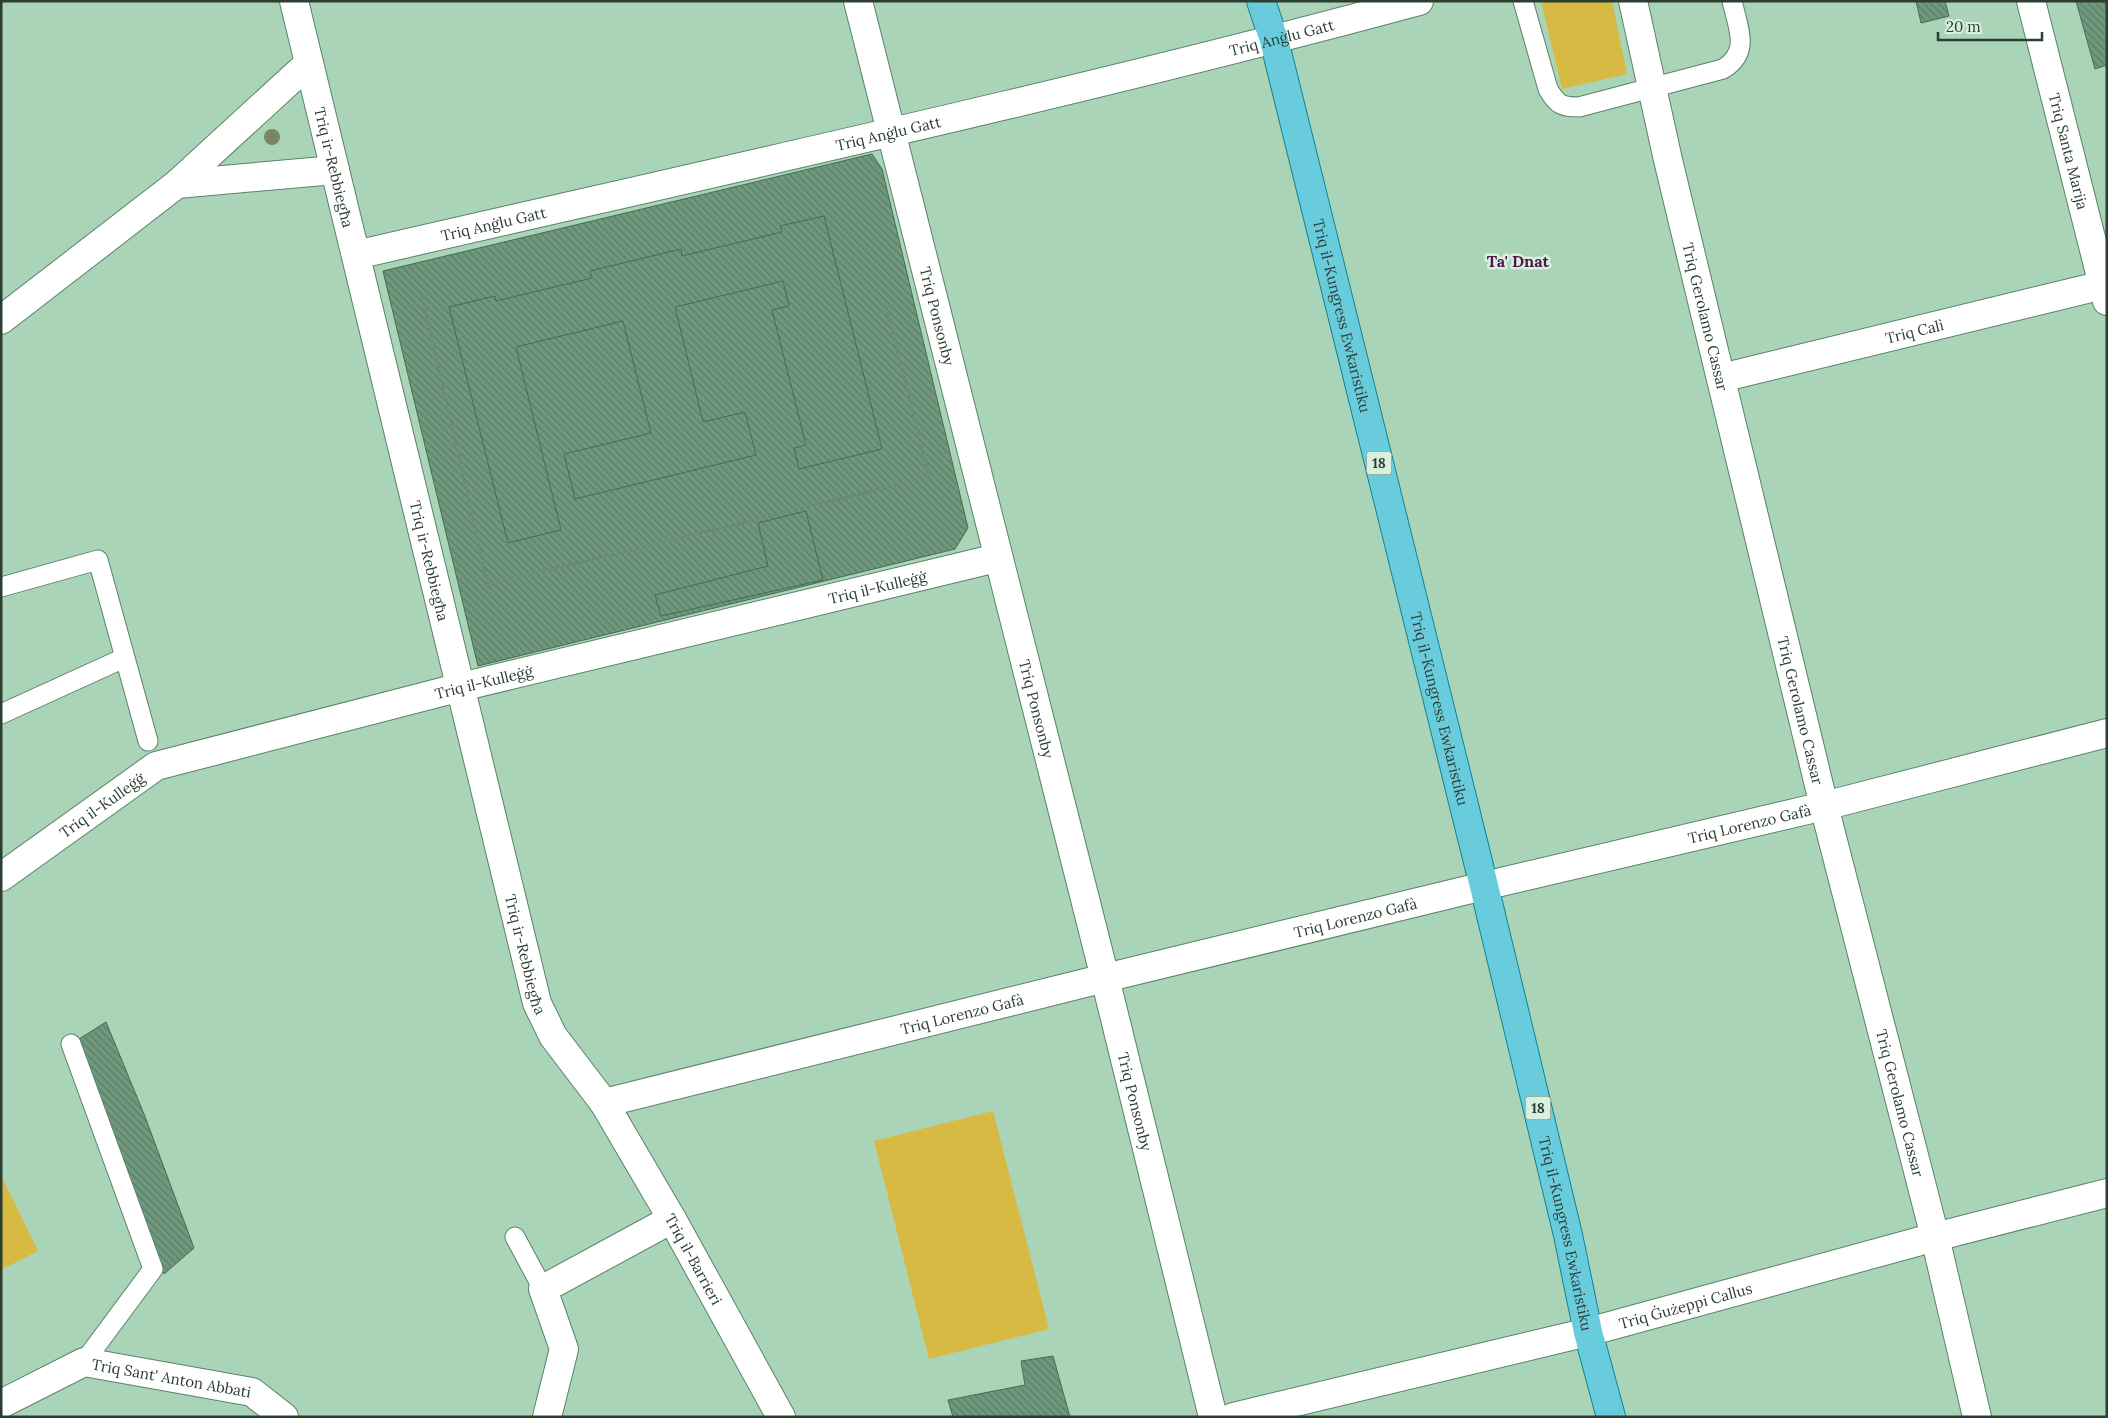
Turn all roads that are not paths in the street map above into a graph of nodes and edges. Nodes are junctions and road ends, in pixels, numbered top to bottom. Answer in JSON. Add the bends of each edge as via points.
{"nodes":[{"id":1,"x":294,"y":1,"type":"edge"},
{"id":2,"x":858,"y":1,"type":"edge"},
{"id":3,"x":1261,"y":1,"type":"edge"},
{"id":4,"x":1419,"y":1,"type":"edge"},
{"id":5,"x":1523,"y":1,"type":"edge"},
{"id":6,"x":1633,"y":1,"type":"edge"},
{"id":7,"x":1732,"y":1,"type":"edge"},
{"id":8,"x":2031,"y":1,"type":"edge"},
{"id":9,"x":1274,"y":40,"type":"junction"},
{"id":10,"x":309,"y":63,"type":"junction"},
{"id":11,"x":1652,"y":89,"type":"junction"},
{"id":12,"x":892,"y":132,"type":"junction"},
{"id":13,"x":335,"y":170,"type":"junction"},
{"id":14,"x":177,"y":184,"type":"junction"},
{"id":15,"x":356,"y":255,"type":"junction"},
{"id":16,"x":2105,"y":290,"type":"edge"},
{"id":17,"x":1,"y":320,"type":"edge"},
{"id":18,"x":1721,"y":378,"type":"junction"},
{"id":19,"x":997,"y":558,"type":"junction"},
{"id":20,"x":1,"y":587,"type":"edge"},
{"id":21,"x":124,"y":658,"type":"junction"},
{"id":22,"x":461,"y":687,"type":"junction"},
{"id":23,"x":1,"y":714,"type":"edge"},
{"id":24,"x":2107,"y":733,"type":"edge"},
{"id":25,"x":148,"y":741,"type":"dead end"},
{"id":26,"x":1824,"y":806,"type":"junction"},
{"id":27,"x":1,"y":877,"type":"edge"},
{"id":28,"x":1484,"y":886,"type":"junction"},
{"id":29,"x":1105,"y":978,"type":"junction"},
{"id":30,"x":71,"y":1044,"type":"dead end"},
{"id":31,"x":604,"y":1104,"type":"junction"},
{"id":32,"x":2107,"y":1193,"type":"edge"},
{"id":33,"x":672,"y":1219,"type":"junction"},
{"id":34,"x":516,"y":1237,"type":"dead end"},
{"id":35,"x":1936,"y":1237,"type":"junction"},
{"id":36,"x":543,"y":1289,"type":"junction"},
{"id":37,"x":1588,"y":1332,"type":"junction"},
{"id":38,"x":84,"y":1362,"type":"junction"},
{"id":39,"x":1,"y":1404,"type":"edge"},
{"id":40,"x":284,"y":1417,"type":"edge"},
{"id":41,"x":547,"y":1417,"type":"edge"},
{"id":42,"x":781,"y":1417,"type":"edge"},
{"id":43,"x":1213,"y":1417,"type":"edge"},
{"id":44,"x":1233,"y":1417,"type":"edge"},
{"id":45,"x":1611,"y":1417,"type":"edge"},
{"id":46,"x":1977,"y":1417,"type":"edge"}],
"edges":[{"from":1,"to":10,"type":"street","name":"Triq ir-Rebbiegħa"},
{"from":2,"to":12,"type":"street","name":"Triq Ponsonby"},
{"from":3,"to":9,"type":"main road","name":"Triq il-Kungress Ewkaristiku","number":"18"},
{"from":4,"to":9,"type":"street","name":"Triq Anġlu Gatt"},
{"from":5,"to":11,"type":"lane","via":[[1548,89],[1555,100],[1566,107],[1580,108]]},
{"from":6,"to":11,"type":"street","name":"Triq Gerolamo Cassar"},
{"from":7,"to":11,"type":"lane","via":[[1740,39],[1740,52],[1734,63]]},
{"from":8,"to":16,"type":"street","name":"Triq Santa Marija"},
{"from":9,"to":12,"type":"street","name":"Triq Anġlu Gatt"},
{"from":9,"to":28,"type":"main road","name":"Triq il-Kungress Ewkaristiku","number":"18"},
{"from":10,"to":13,"type":"street","name":"Triq ir-Rebbiegħa"},
{"from":10,"to":14,"type":"street"},
{"from":11,"to":18,"type":"street","name":"Triq Gerolamo Cassar"},
{"from":12,"to":15,"type":"street","name":"Triq Anġlu Gatt"},
{"from":12,"to":19,"type":"street","name":"Triq Ponsonby"},
{"from":13,"to":14,"type":"street"},
{"from":13,"to":15,"type":"street","name":"Triq ir-Rebbiegħa"},
{"from":14,"to":17,"type":"street"},
{"from":15,"to":22,"type":"street","name":"Triq ir-Rebbiegħa"},
{"from":16,"to":18,"type":"street","name":"Triq Calì"},
{"from":18,"to":26,"type":"street","name":"Triq Gerolamo Cassar"},
{"from":19,"to":22,"type":"street","name":"Triq il-Kulleġġ"},
{"from":19,"to":29,"type":"street","name":"Triq Ponsonby"},
{"from":20,"to":21,"type":"lane","via":[[98,560]]},
{"from":21,"to":23,"type":"lane"},
{"from":21,"to":25,"type":"lane"},
{"from":22,"to":27,"type":"street","name":"Triq il-Kulleġġ","via":[[156,766]]},
{"from":22,"to":31,"type":"street","name":"Triq ir-Rebbiegħa","via":[[537,1003],[553,1036]]},
{"from":24,"to":26,"type":"street","name":"Triq Lorenzo Gafà"},
{"from":26,"to":28,"type":"street","name":"Triq Lorenzo Gafà"},
{"from":26,"to":35,"type":"street","name":"Triq Gerolamo Cassar"},
{"from":28,"to":29,"type":"street","name":"Triq Lorenzo Gafà"},
{"from":28,"to":37,"type":"main road","name":"Triq il-Kungress Ewkaristiku","number":"18","via":[[1566,1225]]},
{"from":29,"to":31,"type":"street","name":"Triq Lorenzo Gafà"},
{"from":29,"to":43,"type":"street","name":"Triq Ponsonby"},
{"from":30,"to":38,"type":"lane","via":[[154,1269]]},
{"from":31,"to":33,"type":"street","name":"Triq il-Barrieri"},
{"from":32,"to":35,"type":"street","name":"Triq Ġużeppi Callus"},
{"from":33,"to":36,"type":"street"},
{"from":33,"to":42,"type":"street","name":"Triq il-Barrieri"},
{"from":34,"to":36,"type":"lane"},
{"from":35,"to":37,"type":"street","name":"Triq Ġużeppi Callus"},
{"from":35,"to":46,"type":"street","name":"Triq Gerolamo Cassar"},
{"from":36,"to":41,"type":"street","via":[[564,1349]]},
{"from":37,"to":44,"type":"street","name":"Triq Ġużeppi Callus"},
{"from":37,"to":45,"type":"main road","name":"Triq il-Kungress Ewkaristiku","number":"18"},
{"from":38,"to":39,"type":"street","name":"Triq Sant' Anton Abbati"},
{"from":38,"to":40,"type":"street","name":"Triq Sant' Anton Abbati","via":[[252,1392]]}]}
